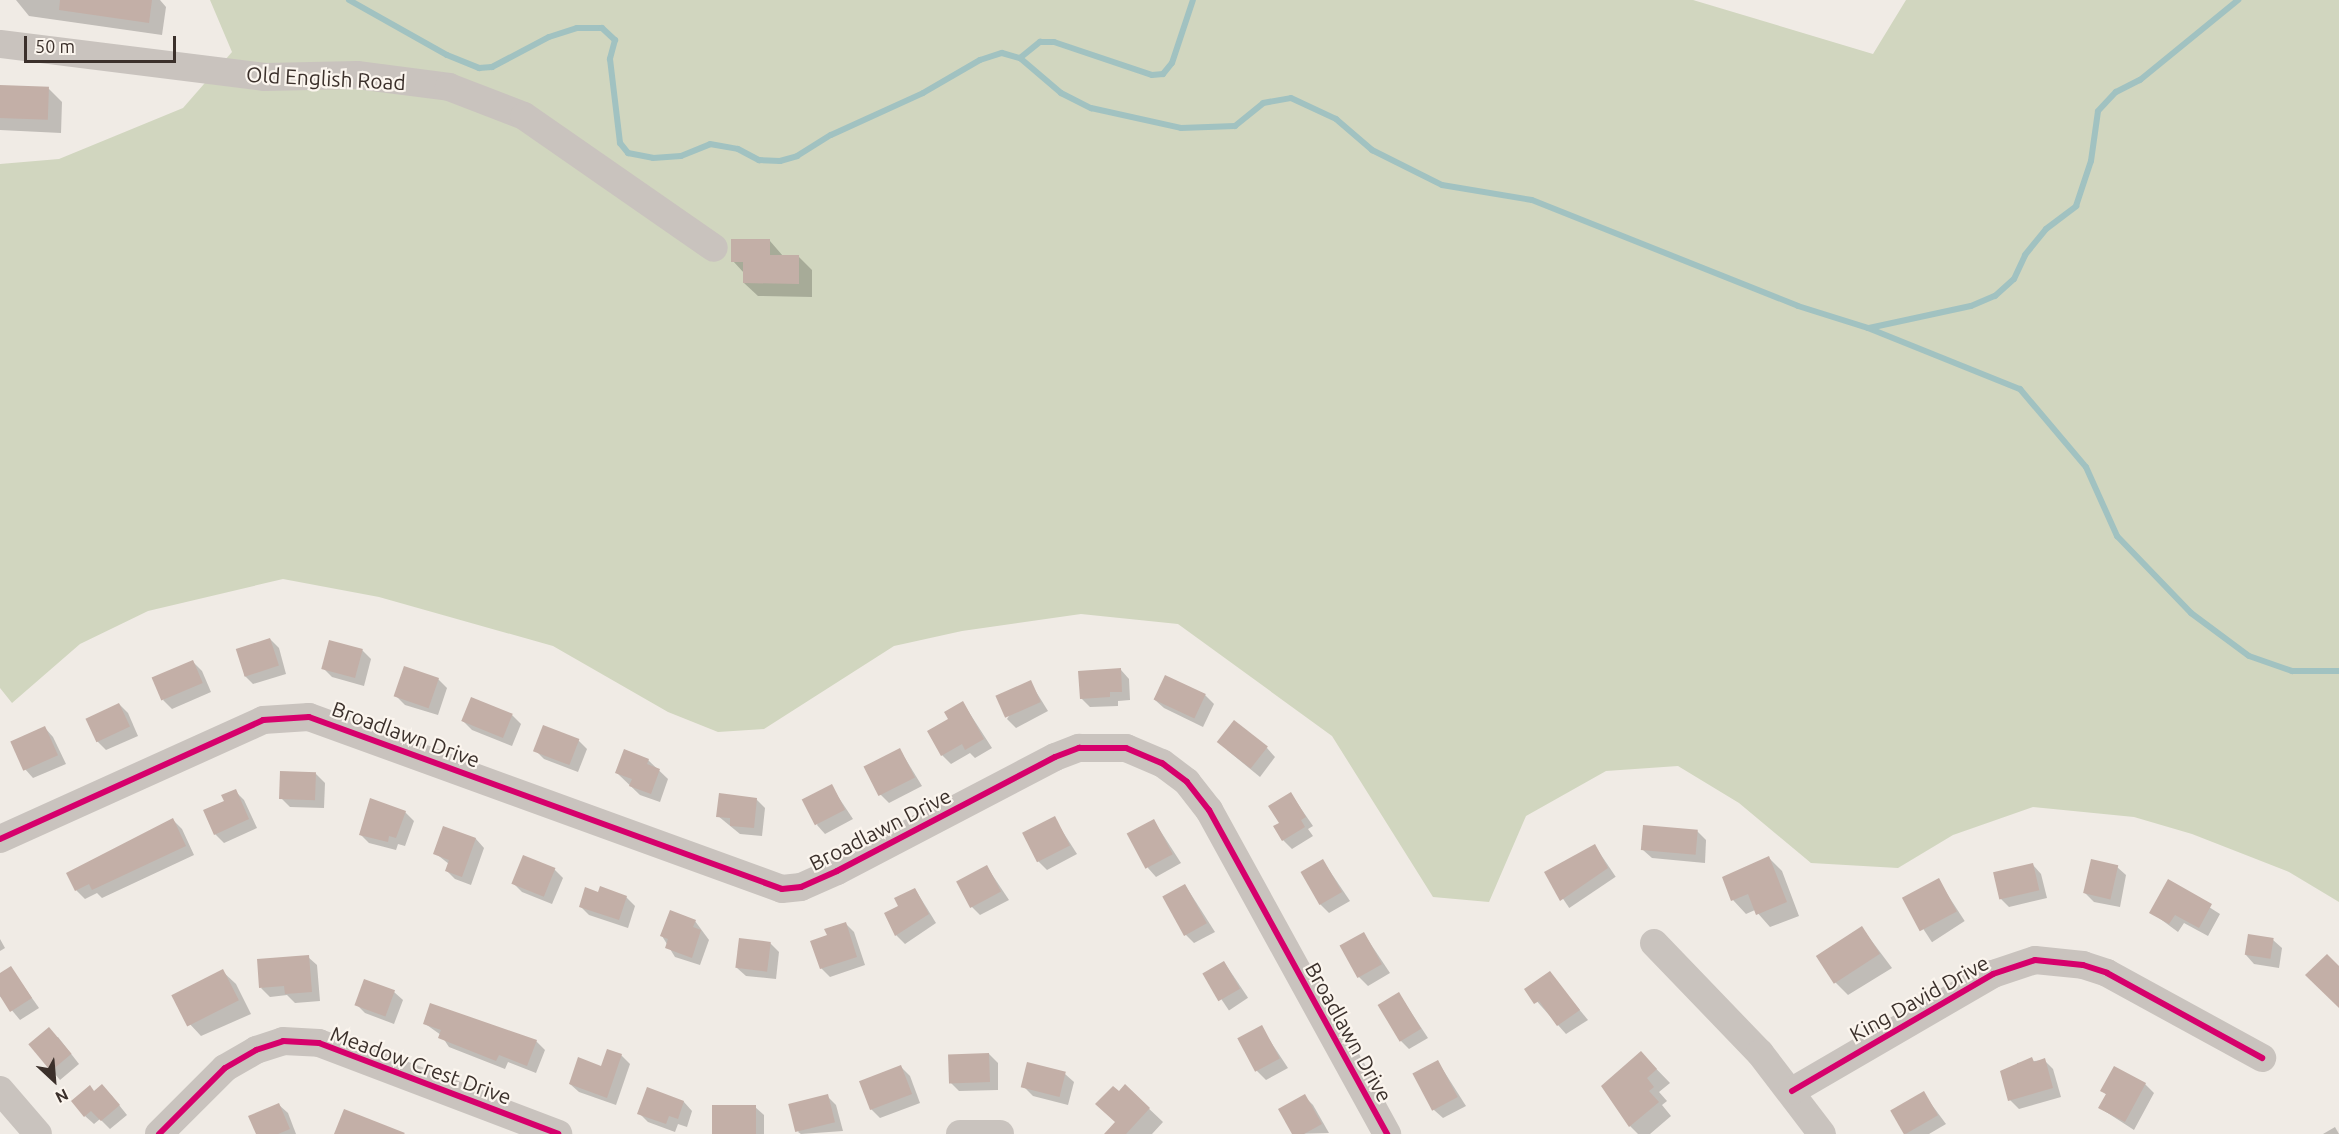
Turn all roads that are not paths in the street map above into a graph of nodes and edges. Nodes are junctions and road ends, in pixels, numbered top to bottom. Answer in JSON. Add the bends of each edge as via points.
{"nodes":[{"id":1,"x":0,"y":44,"type":"edge"},
{"id":2,"x":714,"y":248,"type":"dead end"},
{"id":3,"x":0,"y":839,"type":"edge"},
{"id":4,"x":1654,"y":944,"type":"dead end"},
{"id":5,"x":2262,"y":1058,"type":"dead end"},
{"id":6,"x":0,"y":1090,"type":"edge"},
{"id":7,"x":1792,"y":1091,"type":"junction"},
{"id":8,"x":38,"y":1134,"type":"edge"},
{"id":9,"x":159,"y":1134,"type":"edge"},
{"id":10,"x":558,"y":1134,"type":"edge"},
{"id":11,"x":960,"y":1134,"type":"edge"},
{"id":12,"x":1000,"y":1134,"type":"edge"},
{"id":13,"x":1387,"y":1134,"type":"edge"},
{"id":14,"x":1822,"y":1134,"type":"edge"}],
"edges":[{"from":1,"to":2,"type":"street","name":"Old English Road","via":[[265,77],[357,75],[448,87],[524,116]]},
{"from":3,"to":13,"type":"street","name":"Broadlawn Drive","via":[[263,720],[309,717],[782,889],[801,887],[837,871],[1055,757],[1079,748],[1126,748],[1162,763],[1187,782],[1209,810]]},
{"from":4,"to":7,"type":"street","via":[[1714,1003]]},
{"from":5,"to":7,"type":"street","name":"King David Drive","via":[[2107,973],[2083,965],[2035,960],[1994,974]]},
{"from":6,"to":8,"type":"street"},
{"from":7,"to":14,"type":"street"},
{"from":9,"to":10,"type":"street","name":"Meadow Crest Drive","via":[[225,1068],[255,1050],[284,1041],[319,1043]]},
{"from":11,"to":12,"type":"street"}]}
